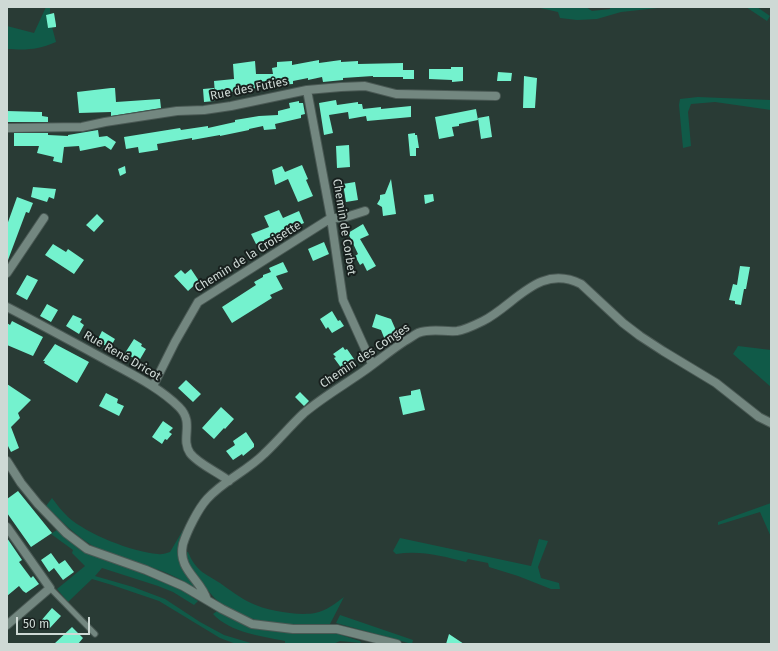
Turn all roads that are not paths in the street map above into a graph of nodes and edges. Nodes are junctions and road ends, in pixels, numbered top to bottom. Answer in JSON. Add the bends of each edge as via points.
{"nodes":[{"id":1,"x":307,"y":90,"type":"junction"},
{"id":2,"x":496,"y":96,"type":"dead end"},
{"id":3,"x":7,"y":128,"type":"edge"},
{"id":4,"x":365,"y":211,"type":"dead end"},
{"id":5,"x":44,"y":218,"type":"dead end"},
{"id":6,"x":331,"y":218,"type":"junction"},
{"id":7,"x":7,"y":273,"type":"edge"},
{"id":8,"x":7,"y":307,"type":"edge"},
{"id":9,"x":372,"y":364,"type":"junction"},
{"id":10,"x":153,"y":386,"type":"junction"},
{"id":11,"x":771,"y":423,"type":"edge"},
{"id":12,"x":7,"y":461,"type":"edge"},
{"id":13,"x":229,"y":481,"type":"junction"},
{"id":14,"x":7,"y":527,"type":"edge"},
{"id":15,"x":50,"y":588,"type":"junction"},
{"id":16,"x":207,"y":600,"type":"junction"},
{"id":17,"x":7,"y":626,"type":"edge"},
{"id":18,"x":95,"y":634,"type":"dead end"},
{"id":19,"x":397,"y":644,"type":"edge"}],
"edges":[{"from":1,"to":2,"type":"street","name":"Rue des Futies","via":[[365,86],[396,94]]},
{"from":1,"to":3,"type":"street","name":"Rue des Futies","via":[[231,106],[177,111],[82,127]]},
{"from":1,"to":6,"type":"street","name":"Chemin de Corbet"},
{"from":4,"to":6,"type":"street","via":[[342,218]]},
{"from":5,"to":7,"type":"street"},
{"from":6,"to":9,"type":"street","name":"Chemin de Corbet","via":[[343,300]]},
{"from":6,"to":10,"type":"street","name":"Chemin de la Croisette","via":[[198,302]]},
{"from":8,"to":10,"type":"street","name":"Rue René Dricot"},
{"from":9,"to":11,"type":"street","name":"Chemin des Conges","via":[[418,333],[433,330],[457,331],[483,321],[539,283],[555,278],[569,279],[587,288],[617,318],[646,340],[716,383],[759,417]]},
{"from":9,"to":13,"type":"street","name":"Chemin des Conges","via":[[304,413],[264,455]]},
{"from":10,"to":13,"type":"street","name":"Rue René Dricot","via":[[182,411],[188,426],[186,442],[190,453]]},
{"from":12,"to":16,"type":"street","via":[[38,504],[66,533],[87,549],[168,579]]},
{"from":13,"to":16,"type":"street","name":"Chemin des Conges","via":[[204,503],[183,545],[186,568]]},
{"from":14,"to":15,"type":"street"},
{"from":15,"to":17,"type":"street"},
{"from":15,"to":18,"type":"lane"},
{"from":16,"to":19,"type":"street","via":[[252,624],[293,629],[337,628]]}]}
